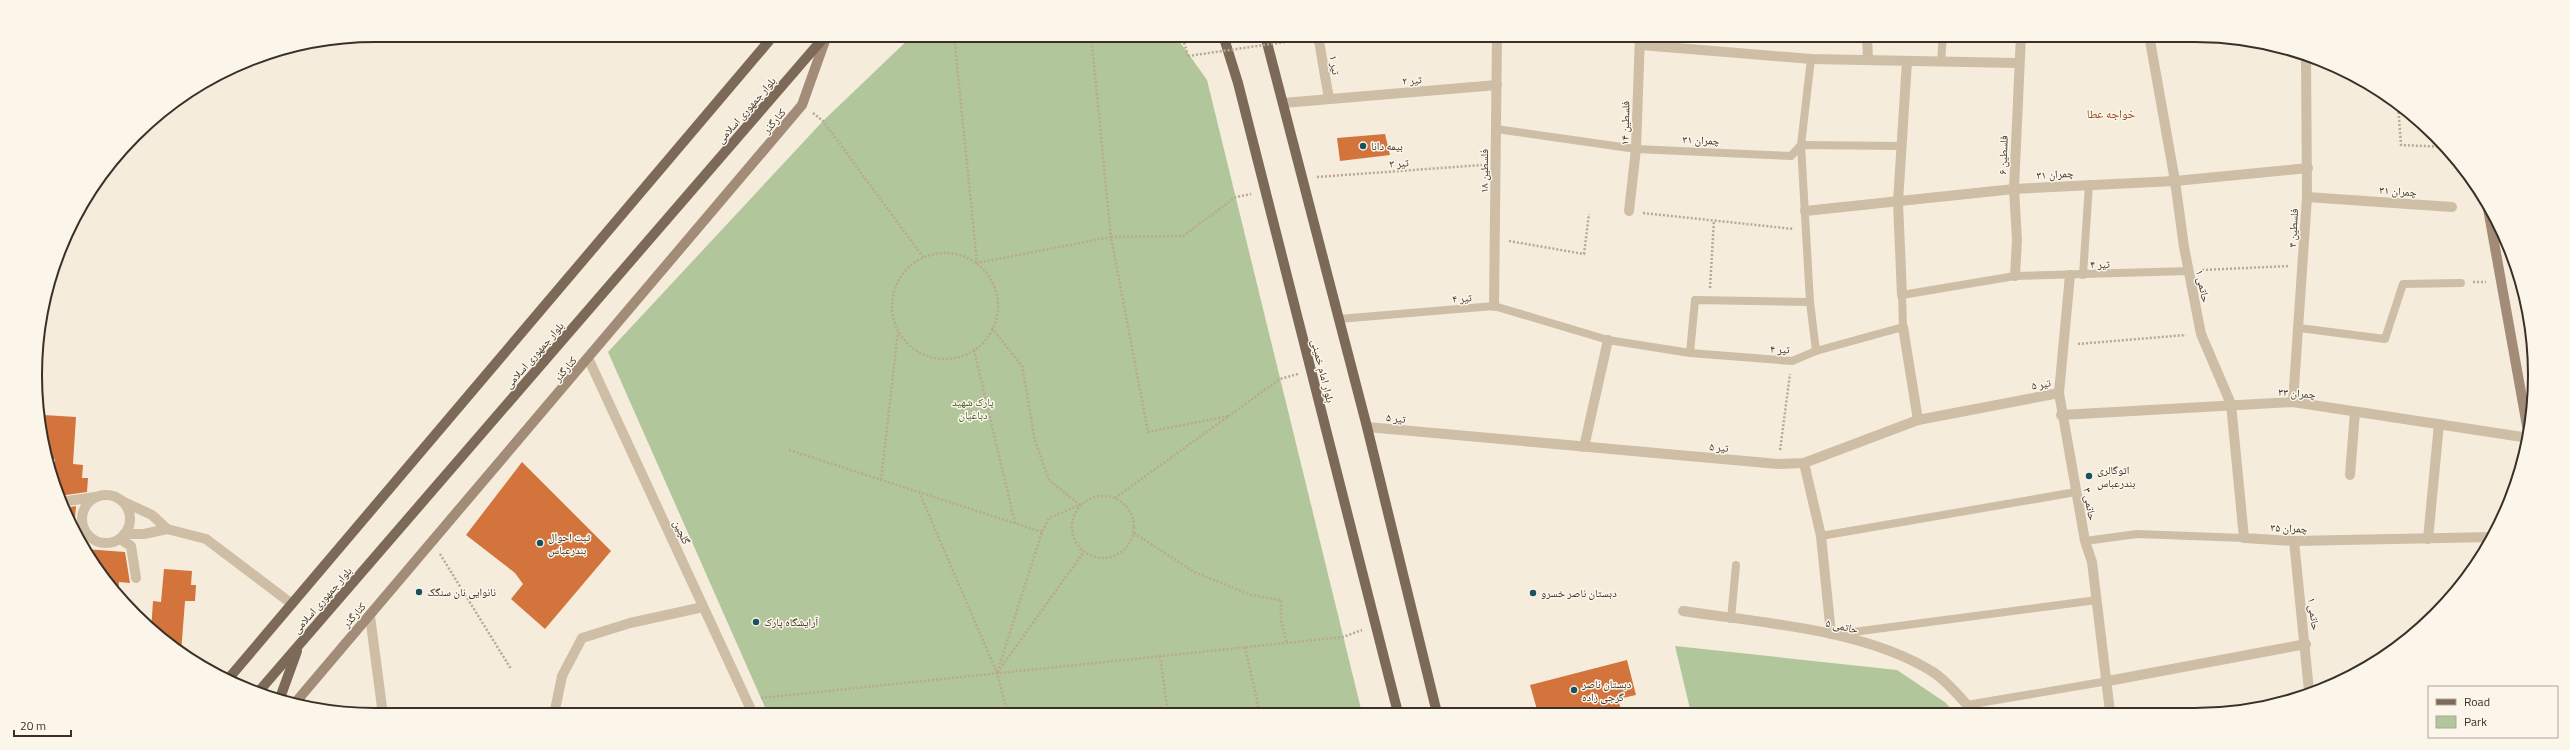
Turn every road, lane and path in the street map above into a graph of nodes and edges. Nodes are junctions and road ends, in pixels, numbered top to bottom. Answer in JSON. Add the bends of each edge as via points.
{"nodes":[{"id":1,"x":768,"y":42,"type":"edge"},
{"id":2,"x":821,"y":42,"type":"edge"},
{"id":3,"x":825,"y":42,"type":"edge"},
{"id":4,"x":955,"y":42,"type":"edge"},
{"id":5,"x":1092,"y":42,"type":"edge"},
{"id":6,"x":1184,"y":42,"type":"edge"},
{"id":7,"x":1225,"y":42,"type":"edge"},
{"id":8,"x":1268,"y":42,"type":"edge"},
{"id":9,"x":1284,"y":42,"type":"edge"},
{"id":10,"x":1319,"y":42,"type":"edge"},
{"id":11,"x":1497,"y":42,"type":"edge"},
{"id":12,"x":1641,"y":42,"type":"edge"},
{"id":13,"x":1659,"y":42,"type":"edge"},
{"id":14,"x":1867,"y":42,"type":"edge"},
{"id":15,"x":1943,"y":42,"type":"edge"},
{"id":16,"x":2020,"y":42,"type":"edge"},
{"id":17,"x":2150,"y":42,"type":"edge"},
{"id":18,"x":1811,"y":59,"type":"junction"},
{"id":19,"x":1868,"y":60,"type":"junction"},
{"id":20,"x":2306,"y":61,"type":"edge"},
{"id":21,"x":1907,"y":62,"type":"junction"},
{"id":22,"x":1941,"y":62,"type":"junction"},
{"id":23,"x":2018,"y":63,"type":"junction"},
{"id":24,"x":1497,"y":85,"type":"junction"},
{"id":25,"x":1328,"y":99,"type":"junction"},
{"id":26,"x":1283,"y":103,"type":"junction"},
{"id":27,"x":802,"y":106,"type":"junction"},
{"id":28,"x":2399,"y":111,"type":"edge"},
{"id":29,"x":1496,"y":129,"type":"junction"},
{"id":30,"x":1801,"y":145,"type":"junction"},
{"id":31,"x":1901,"y":146,"type":"junction"},
{"id":32,"x":2437,"y":147,"type":"edge"},
{"id":33,"x":1636,"y":150,"type":"junction"},
{"id":34,"x":1496,"y":164,"type":"junction"},
{"id":35,"x":2308,"y":168,"type":"junction"},
{"id":36,"x":1302,"y":178,"type":"junction"},
{"id":37,"x":2175,"y":181,"type":"junction"},
{"id":38,"x":2089,"y":184,"type":"junction"},
{"id":39,"x":2014,"y":189,"type":"junction"},
{"id":40,"x":1265,"y":190,"type":"junction"},
{"id":41,"x":2307,"y":197,"type":"junction"},
{"id":42,"x":1898,"y":202,"type":"junction"},
{"id":43,"x":2452,"y":207,"type":"dead end"},
{"id":44,"x":1629,"y":211,"type":"joint"},
{"id":45,"x":1805,"y":212,"type":"junction"},
{"id":46,"x":1589,"y":214,"type":"dead end"},
{"id":47,"x":1714,"y":220,"type":"junction"},
{"id":48,"x":2490,"y":222,"type":"edge"},
{"id":49,"x":1806,"y":230,"type":"junction"},
{"id":50,"x":1111,"y":237,"type":"junction"},
{"id":51,"x":1495,"y":238,"type":"junction"},
{"id":52,"x":923,"y":257,"type":"junction"},
{"id":53,"x":976,"y":263,"type":"junction"},
{"id":54,"x":2304,"y":266,"type":"junction"},
{"id":55,"x":2188,"y":271,"type":"junction"},
{"id":56,"x":2070,"y":275,"type":"junction"},
{"id":57,"x":2083,"y":275,"type":"junction"},
{"id":58,"x":2015,"y":276,"type":"junction"},
{"id":59,"x":2501,"y":281,"type":"junction"},
{"id":60,"x":2461,"y":283,"type":"joint"},
{"id":61,"x":1902,"y":296,"type":"junction"},
{"id":62,"x":1709,"y":300,"type":"junction"},
{"id":63,"x":1810,"y":302,"type":"junction"},
{"id":64,"x":1494,"y":306,"type":"junction"},
{"id":65,"x":1339,"y":319,"type":"junction"},
{"id":66,"x":1903,"y":327,"type":"junction"},
{"id":67,"x":992,"y":328,"type":"junction"},
{"id":68,"x":2299,"y":328,"type":"junction"},
{"id":69,"x":898,"y":332,"type":"junction"},
{"id":70,"x":2201,"y":334,"type":"junction"},
{"id":71,"x":1608,"y":340,"type":"junction"},
{"id":72,"x":2063,"y":345,"type":"junction"},
{"id":73,"x":974,"y":350,"type":"junction"},
{"id":74,"x":1816,"y":351,"type":"junction"},
{"id":75,"x":1690,"y":353,"type":"junction"},
{"id":76,"x":588,"y":360,"type":"junction"},
{"id":77,"x":1792,"y":361,"type":"junction"},
{"id":78,"x":1311,"y":371,"type":"junction"},
{"id":79,"x":2059,"y":393,"type":"junction"},
{"id":80,"x":2293,"y":402,"type":"junction"},
{"id":81,"x":2231,"y":404,"type":"junction"},
{"id":82,"x":2355,"y":412,"type":"junction"},
{"id":83,"x":2061,"y":415,"type":"junction"},
{"id":84,"x":1228,"y":416,"type":"junction"},
{"id":85,"x":2525,"y":416,"type":"edge"},
{"id":86,"x":1918,"y":420,"type":"junction"},
{"id":87,"x":2438,"y":424,"type":"junction"},
{"id":88,"x":1367,"y":427,"type":"junction"},
{"id":89,"x":2522,"y":437,"type":"edge"},
{"id":90,"x":1584,"y":447,"type":"junction"},
{"id":91,"x":789,"y":450,"type":"dead end"},
{"id":92,"x":1804,"y":463,"type":"junction"},
{"id":93,"x":1778,"y":464,"type":"junction"},
{"id":94,"x":2350,"y":475,"type":"dead end"},
{"id":95,"x":881,"y":480,"type":"junction"},
{"id":96,"x":919,"y":492,"type":"junction"},
{"id":97,"x":2076,"y":492,"type":"junction"},
{"id":98,"x":97,"y":497,"type":"junction"},
{"id":99,"x":1115,"y":498,"type":"junction"},
{"id":100,"x":67,"y":501,"type":"edge"},
{"id":101,"x":122,"y":502,"type":"junction"},
{"id":102,"x":1080,"y":505,"type":"junction"},
{"id":103,"x":1015,"y":524,"type":"junction"},
{"id":104,"x":167,"y":529,"type":"junction"},
{"id":105,"x":1042,"y":532,"type":"junction"},
{"id":106,"x":1134,"y":532,"type":"junction"},
{"id":107,"x":1821,"y":536,"type":"junction"},
{"id":108,"x":122,"y":537,"type":"junction"},
{"id":109,"x":2244,"y":538,"type":"junction"},
{"id":110,"x":2485,"y":538,"type":"edge"},
{"id":111,"x":2428,"y":539,"type":"junction"},
{"id":112,"x":2085,"y":541,"type":"junction"},
{"id":113,"x":2294,"y":541,"type":"junction"},
{"id":114,"x":433,"y":542,"type":"junction"},
{"id":115,"x":1084,"y":553,"type":"junction"},
{"id":116,"x":1736,"y":565,"type":"dead end"},
{"id":117,"x":136,"y":578,"type":"dead end"},
{"id":118,"x":2097,"y":600,"type":"junction"},
{"id":119,"x":292,"y":604,"type":"junction"},
{"id":120,"x":704,"y":607,"type":"junction"},
{"id":121,"x":1683,"y":611,"type":"dead end"},
{"id":122,"x":370,"y":616,"type":"junction"},
{"id":123,"x":1731,"y":619,"type":"junction"},
{"id":124,"x":1376,"y":625,"type":"junction"},
{"id":125,"x":1831,"y":634,"type":"junction"},
{"id":126,"x":1287,"y":643,"type":"junction"},
{"id":127,"x":299,"y":644,"type":"junction"},
{"id":128,"x":2306,"y":644,"type":"junction"},
{"id":129,"x":1245,"y":647,"type":"junction"},
{"id":130,"x":1160,"y":656,"type":"junction"},
{"id":131,"x":511,"y":669,"type":"dead end"},
{"id":132,"x":997,"y":673,"type":"junction"},
{"id":133,"x":231,"y":675,"type":"edge"},
{"id":134,"x":2108,"y":681,"type":"junction"},
{"id":135,"x":262,"y":688,"type":"edge"},
{"id":136,"x":2309,"y":688,"type":"edge"},
{"id":137,"x":281,"y":694,"type":"edge"},
{"id":138,"x":745,"y":697,"type":"junction"},
{"id":139,"x":298,"y":699,"type":"edge"},
{"id":140,"x":1967,"y":705,"type":"junction"},
{"id":141,"x":381,"y":708,"type":"edge"},
{"id":142,"x":555,"y":708,"type":"edge"},
{"id":143,"x":750,"y":708,"type":"edge"},
{"id":144,"x":1006,"y":708,"type":"edge"},
{"id":145,"x":1167,"y":708,"type":"edge"},
{"id":146,"x":1259,"y":708,"type":"edge"},
{"id":147,"x":1397,"y":708,"type":"edge"},
{"id":148,"x":1436,"y":708,"type":"edge"},
{"id":149,"x":1970,"y":708,"type":"edge"},
{"id":150,"x":2110,"y":708,"type":"edge"}],
"edges":[{"from":1,"to":119,"type":"main road","name":"بلوار جمهوری اسلامی"},
{"from":2,"to":127,"type":"main road","name":"بلوار جمهوری اسلامی"},
{"from":3,"to":27,"type":"main road","name":"کنارگذر"},
{"from":4,"to":53,"type":"path"},
{"from":5,"to":50,"type":"path"},
{"from":6,"to":9,"type":"path","bridge":true,"via":[[1188,56]]},
{"from":7,"to":40,"type":"main road","name":"بلوار امام خمینی"},
{"from":8,"to":26,"type":"main road"},
{"from":10,"to":25,"type":"street","name":"تیر ۱"},
{"from":11,"to":24,"type":"street","name":"فلسطین ۱۸"},
{"from":12,"to":33,"type":"street","name":"فلسطین ۱۴"},
{"from":13,"to":18,"type":"street"},
{"from":14,"to":19,"type":"street"},
{"from":15,"to":22,"type":"lane"},
{"from":16,"to":23,"type":"street","name":"فلسطین ۶"},
{"from":17,"to":37,"type":"street","name":"حاتمی ۱"},
{"from":18,"to":19,"type":"street"},
{"from":18,"to":30,"type":"lane"},
{"from":19,"to":21,"type":"street"},
{"from":20,"to":35,"type":"street","name":"فلسطین ۴"},
{"from":21,"to":22,"type":"street"},
{"from":21,"to":31,"type":"street"},
{"from":22,"to":23,"type":"street"},
{"from":23,"to":39,"type":"street","name":"فلسطین ۶"},
{"from":24,"to":25,"type":"street","name":"تیر ۲"},
{"from":24,"to":29,"type":"street","name":"فلسطین ۱۸"},
{"from":25,"to":26,"type":"street","name":"تیر ۲"},
{"from":26,"to":36,"type":"main road"},
{"from":27,"to":52,"type":"path","via":[[823,121]]},
{"from":27,"to":76,"type":"main road","name":"کنارگذر"},
{"from":28,"to":32,"type":"path","via":[[2401,145]]},
{"from":29,"to":33,"type":"lane","name":"چمران ۳۱"},
{"from":29,"to":34,"type":"street","name":"فلسطین ۱۸"},
{"from":30,"to":31,"type":"lane"},
{"from":30,"to":33,"type":"lane","name":"چمران ۳۱","via":[[1791,156]]},
{"from":30,"to":45,"type":"lane"},
{"from":31,"to":42,"type":"street"},
{"from":33,"to":44,"type":"street","name":"فلسطین ۱۴"},
{"from":34,"to":36,"type":"path","name":"تیر ۳"},
{"from":34,"to":51,"type":"street","name":"فلسطین ۱۸"},
{"from":35,"to":37,"type":"street","name":"چمران ۳۱"},
{"from":35,"to":41,"type":"street","name":"فلسطین ۴"},
{"from":36,"to":65,"type":"main road"},
{"from":37,"to":38,"type":"street","name":"چمران ۳۱"},
{"from":37,"to":55,"type":"street","name":"حاتمی ۱"},
{"from":38,"to":39,"type":"street","name":"چمران ۳۱"},
{"from":38,"to":57,"type":"lane"},
{"from":39,"to":42,"type":"street","name":"چمران ۳۱"},
{"from":39,"to":58,"type":"street","name":"فلسطین ۶","via":[[2017,240]]},
{"from":40,"to":50,"type":"path","via":[[1236,197],[1183,236]]},
{"from":40,"to":78,"type":"main road","name":"بلوار امام خمینی"},
{"from":41,"to":43,"type":"street","name":"چمران ۳۱"},
{"from":41,"to":54,"type":"street","name":"فلسطین ۴"},
{"from":42,"to":45,"type":"street","name":"چمران ۳۱"},
{"from":42,"to":61,"type":"street"},
{"from":44,"to":47,"type":"path"},
{"from":45,"to":49,"type":"lane"},
{"from":46,"to":51,"type":"path","via":[[1584,254]]},
{"from":47,"to":49,"type":"path"},
{"from":47,"to":62,"type":"path"},
{"from":48,"to":59,"type":"main road"},
{"from":49,"to":63,"type":"lane"},
{"from":50,"to":53,"type":"path"},
{"from":50,"to":84,"type":"path","via":[[1148,432]]},
{"from":51,"to":64,"type":"street","name":"فلسطین ۱۸"},
{"from":52,"to":53,"type":"path","via":[[951,253],[964,256]]},
{"from":52,"to":69,"type":"path","via":[[901,276],[894,289],[893,318]]},
{"from":53,"to":67,"type":"path","via":[[990,280],[998,300],[997,315]]},
{"from":54,"to":55,"type":"path"},
{"from":54,"to":68,"type":"street","name":"فلسطین ۴"},
{"from":55,"to":57,"type":"lane","name":"تیر ۴"},
{"from":55,"to":70,"type":"street","name":"حاتمی ۱"},
{"from":56,"to":57,"type":"lane","name":"تیر ۴"},
{"from":56,"to":58,"type":"lane","name":"تیر ۴"},
{"from":56,"to":72,"type":"street","name":"حاتمی ۳"},
{"from":58,"to":61,"type":"lane","name":"تیر ۴"},
{"from":59,"to":60,"type":"path"},
{"from":59,"to":85,"type":"main road"},
{"from":60,"to":68,"type":"lane","via":[[2403,284],[2386,340]]},
{"from":61,"to":66,"type":"lane"},
{"from":62,"to":63,"type":"lane"},
{"from":62,"to":75,"type":"lane","via":[[1695,300]]},
{"from":63,"to":74,"type":"lane"},
{"from":64,"to":65,"type":"lane","name":"تیر ۴"},
{"from":64,"to":71,"type":"lane","name":"تیر ۴"},
{"from":65,"to":88,"type":"main road"},
{"from":66,"to":74,"type":"lane","name":"تیر ۴"},
{"from":66,"to":86,"type":"street"},
{"from":67,"to":73,"type":"path","via":[[985,341]]},
{"from":67,"to":102,"type":"path","via":[[1022,366],[1035,441],[1049,480]]},
{"from":68,"to":80,"type":"street","name":"فلسطین ۴"},
{"from":69,"to":73,"type":"path","via":[[909,346],[924,355],[940,359],[958,358]]},
{"from":69,"to":95,"type":"path"},
{"from":70,"to":72,"type":"path"},
{"from":70,"to":81,"type":"street","name":"حاتمی ۱"},
{"from":71,"to":75,"type":"lane","name":"تیر ۴"},
{"from":71,"to":90,"type":"street"},
{"from":72,"to":79,"type":"street","name":"حاتمی ۳"},
{"from":73,"to":103,"type":"path"},
{"from":74,"to":77,"type":"lane","name":"تیر ۴"},
{"from":75,"to":77,"type":"lane","name":"تیر ۴"},
{"from":76,"to":114,"type":"main road","name":"کنارگذر"},
{"from":76,"to":120,"type":"street","name":"گلچین"},
{"from":77,"to":93,"type":"path"},
{"from":78,"to":84,"type":"path","via":[[1280,379]]},
{"from":78,"to":124,"type":"main road","name":"بلوار امام خمینی"},
{"from":79,"to":83,"type":"street","name":"حاتمی ۳"},
{"from":79,"to":86,"type":"street","name":"تیر ۵"},
{"from":80,"to":81,"type":"street","name":"چمران ۳۳"},
{"from":80,"to":82,"type":"street","name":"چمران ۳۳"},
{"from":81,"to":83,"type":"street","name":"چمران ۳۳"},
{"from":81,"to":109,"type":"street","name":"حاتمی ۱"},
{"from":82,"to":87,"type":"street","name":"چمران ۳۳"},
{"from":82,"to":94,"type":"street"},
{"from":83,"to":97,"type":"street","name":"حاتمی ۳"},
{"from":84,"to":99,"type":"path"},
{"from":86,"to":92,"type":"street","name":"تیر ۵"},
{"from":87,"to":89,"type":"street","name":"چمران ۳۳"},
{"from":87,"to":111,"type":"street"},
{"from":88,"to":90,"type":"street","name":"تیر ۵"},
{"from":88,"to":148,"type":"main road"},
{"from":90,"to":93,"type":"street","name":"تیر ۵"},
{"from":91,"to":95,"type":"path"},
{"from":92,"to":93,"type":"street","name":"تیر ۵"},
{"from":92,"to":107,"type":"street"},
{"from":95,"to":96,"type":"path"},
{"from":96,"to":103,"type":"path"},
{"from":96,"to":132,"type":"path"},
{"from":97,"to":107,"type":"lane"},
{"from":97,"to":112,"type":"street","name":"حاتمی ۳"},
{"from":98,"to":100,"type":"street"},
{"from":98,"to":101,"type":"street","via":[[110,495]]},
{"from":98,"to":108,"type":"street","via":[[86,505],[82,518],[85,531],[95,541],[108,543]]},
{"from":99,"to":102,"type":"path","via":[[1096,496]]},
{"from":99,"to":106,"type":"path","via":[[1131,512]]},
{"from":101,"to":104,"type":"street","via":[[152,515]]},
{"from":101,"to":108,"type":"street","via":[[129,513],[129,527]]},
{"from":102,"to":105,"type":"path","via":[[1050,518]]},
{"from":102,"to":115,"type":"path","via":[[1072,521],[1072,527],[1073,538]]},
{"from":103,"to":105,"type":"path"},
{"from":104,"to":108,"type":"street"},
{"from":104,"to":119,"type":"street","via":[[206,539]]},
{"from":105,"to":132,"type":"path"},
{"from":106,"to":115,"type":"path","via":[[1124,552],[1104,559]]},
{"from":106,"to":126,"type":"path","via":[[1194,572],[1251,595],[1281,600],[1281,621]]},
{"from":107,"to":125,"type":"street"},
{"from":108,"to":117,"type":"street","via":[[131,546]]},
{"from":109,"to":112,"type":"lane","name":"چمران ۳۵","via":[[2137,534]]},
{"from":109,"to":113,"type":"street","name":"چمران ۳۵"},
{"from":110,"to":111,"type":"street","name":"چمران ۳۵"},
{"from":111,"to":113,"type":"street","name":"چمران ۳۵"},
{"from":112,"to":118,"type":"street","name":"حاتمی ۳","via":[[2092,562]]},
{"from":113,"to":128,"type":"street","name":"حاتمی ۱"},
{"from":114,"to":122,"type":"main road","name":"کنارگذر"},
{"from":114,"to":131,"type":"path"},
{"from":115,"to":132,"type":"path"},
{"from":116,"to":123,"type":"lane"},
{"from":118,"to":125,"type":"lane"},
{"from":118,"to":134,"type":"street","name":"حاتمی ۳"},
{"from":119,"to":133,"type":"main road","name":"بلوار جمهوری اسلامی"},
{"from":120,"to":138,"type":"street","name":"گلچین"},
{"from":120,"to":142,"type":"street","via":[[630,623],[582,638],[562,676]]},
{"from":121,"to":123,"type":"street","name":"حاتمی ۵"},
{"from":122,"to":139,"type":"main road","name":"کنارگذر"},
{"from":122,"to":141,"type":"street"},
{"from":123,"to":125,"type":"street","name":"حاتمی ۵"},
{"from":124,"to":126,"type":"path","via":[[1344,637]]},
{"from":124,"to":147,"type":"main road","name":"بلوار امام خمینی"},
{"from":125,"to":140,"type":"street","name":"حاتمی ۵","via":[[1895,652],[1934,673]]},
{"from":126,"to":129,"type":"path"},
{"from":127,"to":135,"type":"main road","name":"بلوار جمهوری اسلامی"},
{"from":127,"to":137,"type":"main road"},
{"from":128,"to":134,"type":"street"},
{"from":128,"to":136,"type":"street","name":"حاتمی ۱"},
{"from":129,"to":130,"type":"path"},
{"from":129,"to":146,"type":"path"},
{"from":130,"to":132,"type":"path"},
{"from":130,"to":145,"type":"path"},
{"from":132,"to":138,"type":"path","via":[[761,698]]},
{"from":132,"to":144,"type":"path"},
{"from":134,"to":140,"type":"lane"},
{"from":134,"to":150,"type":"street","name":"حاتمی ۳"},
{"from":138,"to":143,"type":"street","name":"گلچین"},
{"from":140,"to":149,"type":"street","name":"حاتمی ۵"}]}
